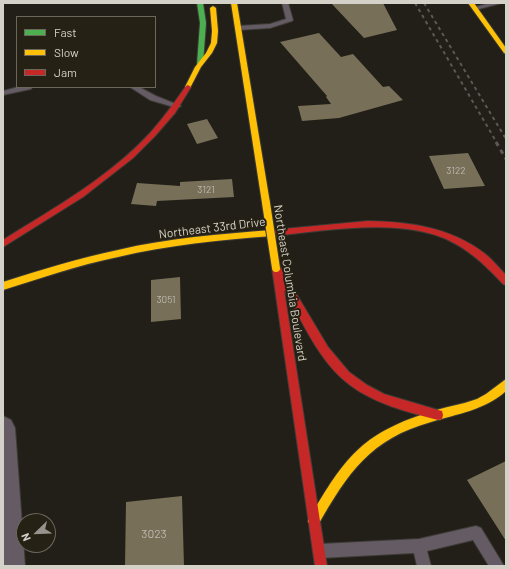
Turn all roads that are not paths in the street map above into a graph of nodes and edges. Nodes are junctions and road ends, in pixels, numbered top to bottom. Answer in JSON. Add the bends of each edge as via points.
{"nodes":[{"id":1,"x":200,"y":3,"type":"edge"},
{"id":2,"x":234,"y":3,"type":"edge"},
{"id":3,"x":285,"y":3,"type":"edge"},
{"id":4,"x":499,"y":3,"type":"edge"},
{"id":5,"x":213,"y":5,"type":"edge"},
{"id":6,"x":473,"y":6,"type":"edge"},
{"id":7,"x":244,"y":9,"type":"dead end"},
{"id":8,"x":239,"y":30,"type":"junction"},
{"id":9,"x":500,"y":36,"type":"edge"},
{"id":10,"x":506,"y":52,"type":"edge"},
{"id":11,"x":200,"y":64,"type":"junction"},
{"id":12,"x":24,"y":88,"type":"edge"},
{"id":13,"x":136,"y":88,"type":"edge"},
{"id":14,"x":3,"y":93,"type":"edge"},
{"id":15,"x":177,"y":106,"type":"junction"},
{"id":16,"x":3,"y":244,"type":"edge"},
{"id":17,"x":276,"y":268,"type":"junction"},
{"id":18,"x":506,"y":281,"type":"edge"},
{"id":19,"x":3,"y":286,"type":"edge"},
{"id":20,"x":506,"y":384,"type":"edge"},
{"id":21,"x":438,"y":415,"type":"junction"},
{"id":22,"x":3,"y":428,"type":"edge"},
{"id":23,"x":314,"y":521,"type":"junction"},
{"id":24,"x":419,"y":546,"type":"junction"},
{"id":25,"x":318,"y":552,"type":"junction"},
{"id":26,"x":11,"y":566,"type":"edge"},
{"id":27,"x":321,"y":566,"type":"edge"},
{"id":28,"x":424,"y":566,"type":"edge"},
{"id":29,"x":497,"y":566,"type":"edge"}],
"edges":[{"from":1,"to":11,"type":"main road","via":[[203,23]]},
{"from":2,"to":8,"type":"main road","name":"Northeast Columbia Boulevard"},
{"from":3,"to":8,"type":"lane","via":[[290,20],[270,26]]},
{"from":4,"to":6,"type":"lane"},
{"from":5,"to":8,"type":"main road"},
{"from":5,"to":11,"type":"main road","via":[[213,44]]},
{"from":6,"to":9,"type":"main road"},
{"from":7,"to":8,"type":"main road"},
{"from":8,"to":17,"type":"main road","name":"Northeast Columbia Boulevard","bridge":true},
{"from":9,"to":10,"type":"main road"},
{"from":11,"to":15,"type":"main road"},
{"from":12,"to":14,"type":"lane"},
{"from":13,"to":15,"type":"lane","via":[[153,98]]},
{"from":15,"to":16,"type":"main road","via":[[133,153],[104,177]]},
{"from":17,"to":21,"type":"main road","via":[[326,354],[347,378],[372,394]]},
{"from":17,"to":23,"type":"main road","name":"Northeast Columbia Boulevard"},
{"from":18,"to":19,"type":"main road","name":"Northeast 33rd Drive","via":[[483,256],[458,240],[425,228],[388,224],[229,236],[163,245],[77,264]]},
{"from":20,"to":21,"type":"main road","via":[[490,398],[470,408]]},
{"from":21,"to":23,"type":"main road","via":[[415,422],[370,445],[345,468]]},
{"from":22,"to":26,"type":"street"},
{"from":23,"to":25,"type":"main road","name":"Northeast Columbia Boulevard"},
{"from":24,"to":25,"type":"lane"},
{"from":24,"to":28,"type":"lane"},
{"from":24,"to":29,"type":"lane","via":[[476,533]]},
{"from":25,"to":27,"type":"main road","name":"Northeast Columbia Boulevard"}]}
